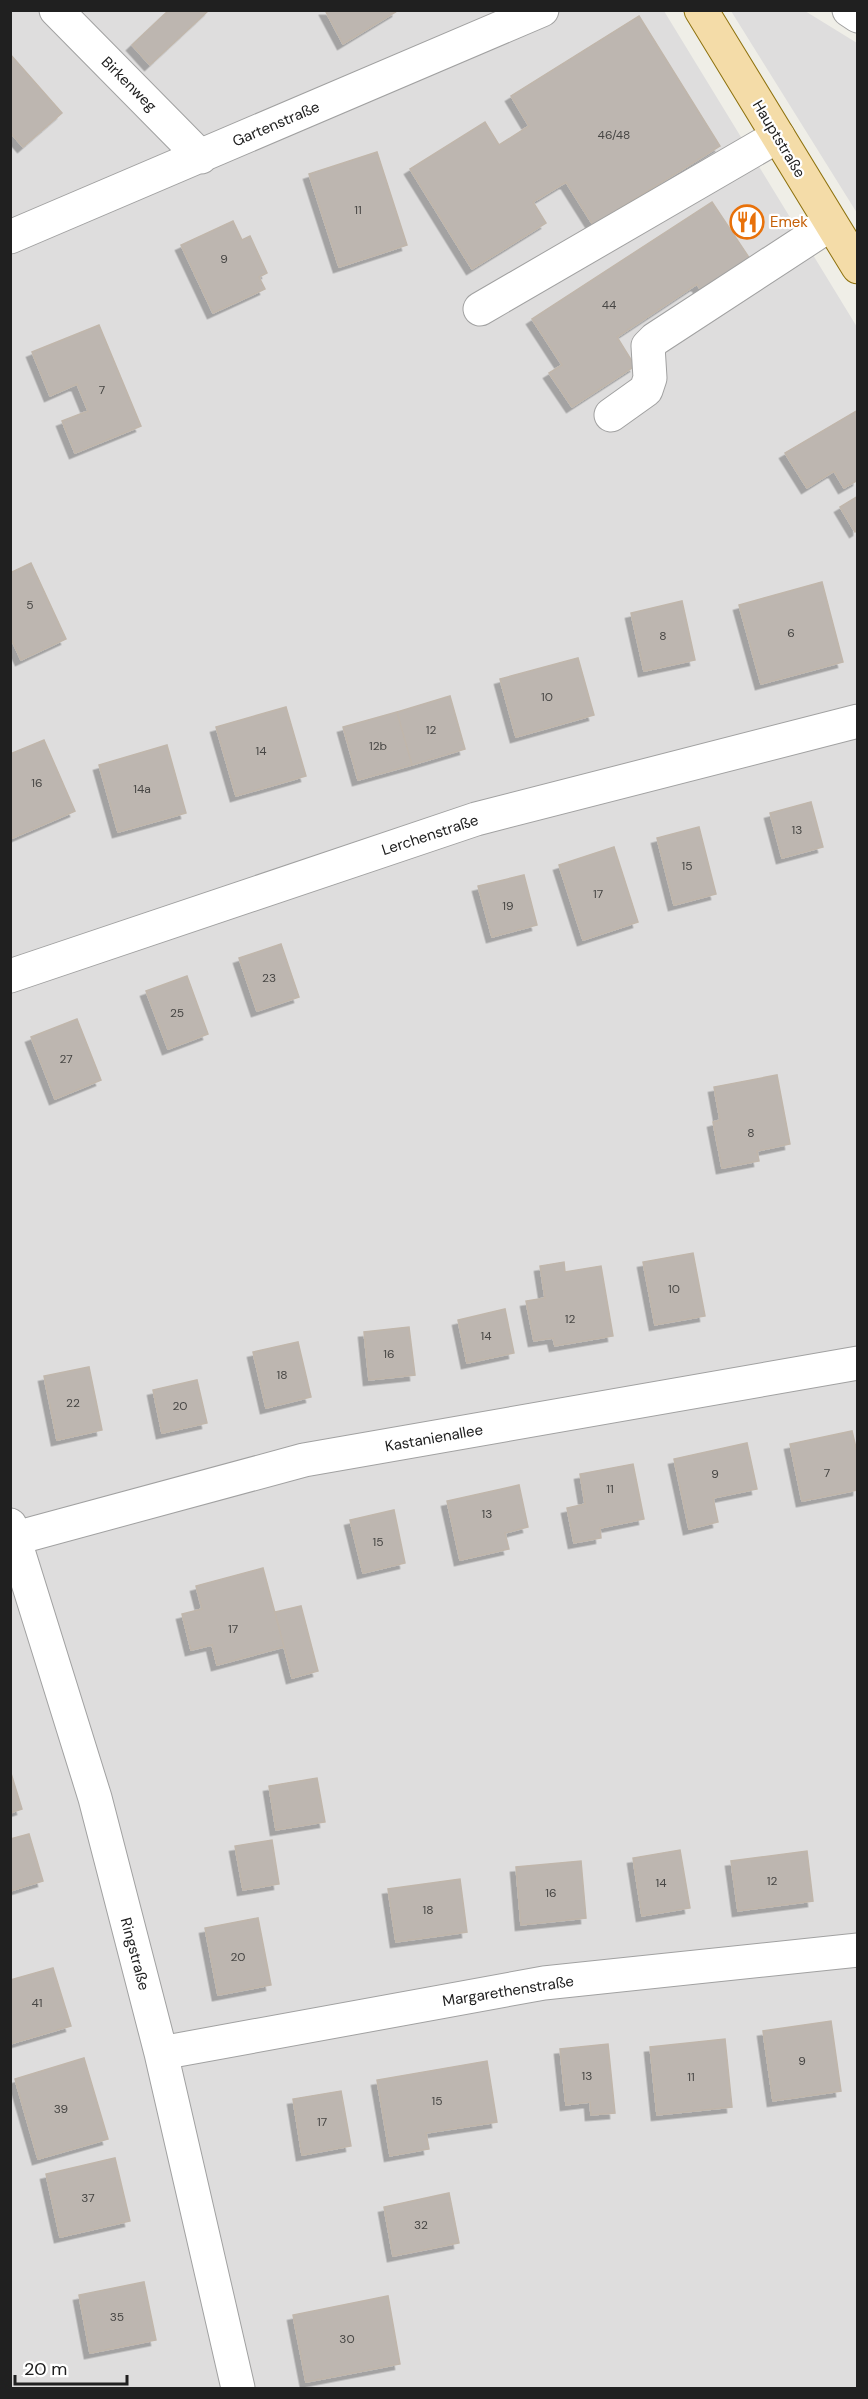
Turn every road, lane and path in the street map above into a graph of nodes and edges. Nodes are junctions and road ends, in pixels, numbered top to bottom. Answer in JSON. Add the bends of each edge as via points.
{"nodes":[{"id":1,"x":56,"y":10,"type":"edge"},
{"id":2,"x":542,"y":10,"type":"edge"},
{"id":3,"x":701,"y":10,"type":"edge"},
{"id":4,"x":849,"y":10,"type":"edge"},
{"id":5,"x":858,"y":16,"type":"edge"},
{"id":6,"x":778,"y":136,"type":"junction"},
{"id":7,"x":201,"y":157,"type":"junction"},
{"id":8,"x":831,"y":224,"type":"junction"},
{"id":9,"x":10,"y":237,"type":"edge"},
{"id":10,"x":858,"y":267,"type":"edge"},
{"id":11,"x":480,"y":309,"type":"dead end"},
{"id":12,"x":611,"y":415,"type":"dead end"},
{"id":13,"x":858,"y":721,"type":"edge"},
{"id":14,"x":10,"y":976,"type":"edge"},
{"id":15,"x":858,"y":1363,"type":"edge"},
{"id":16,"x":13,"y":1532,"type":"edge"},
{"id":17,"x":858,"y":1950,"type":"edge"},
{"id":18,"x":162,"y":2053,"type":"junction"},
{"id":19,"x":238,"y":2388,"type":"edge"}],
"edges":[{"from":1,"to":7,"type":"street","name":"Birkenweg"},
{"from":2,"to":7,"type":"street","name":"Gartenstraße"},
{"from":3,"to":6,"type":"main road","name":"Hauptstraße"},
{"from":4,"to":5,"type":"street"},
{"from":6,"to":8,"type":"main road","name":"Hauptstraße"},
{"from":6,"to":11,"type":"street"},
{"from":7,"to":9,"type":"street","name":"Gartenstraße"},
{"from":8,"to":10,"type":"main road","name":"Hauptstraße"},
{"from":8,"to":12,"type":"street","via":[[655,339],[648,346],[650,378],[646,390]]},
{"from":13,"to":14,"type":"street","name":"Lerchenstraße","via":[[476,819]]},
{"from":15,"to":16,"type":"street","name":"Kastanienallee","via":[[304,1460]]},
{"from":16,"to":18,"type":"street","name":"Ringstraße","via":[[94,1798]]},
{"from":17,"to":18,"type":"street","name":"Margarethenstraße","via":[[544,1983]]},
{"from":18,"to":19,"type":"street","name":"Ringstraße"}]}
